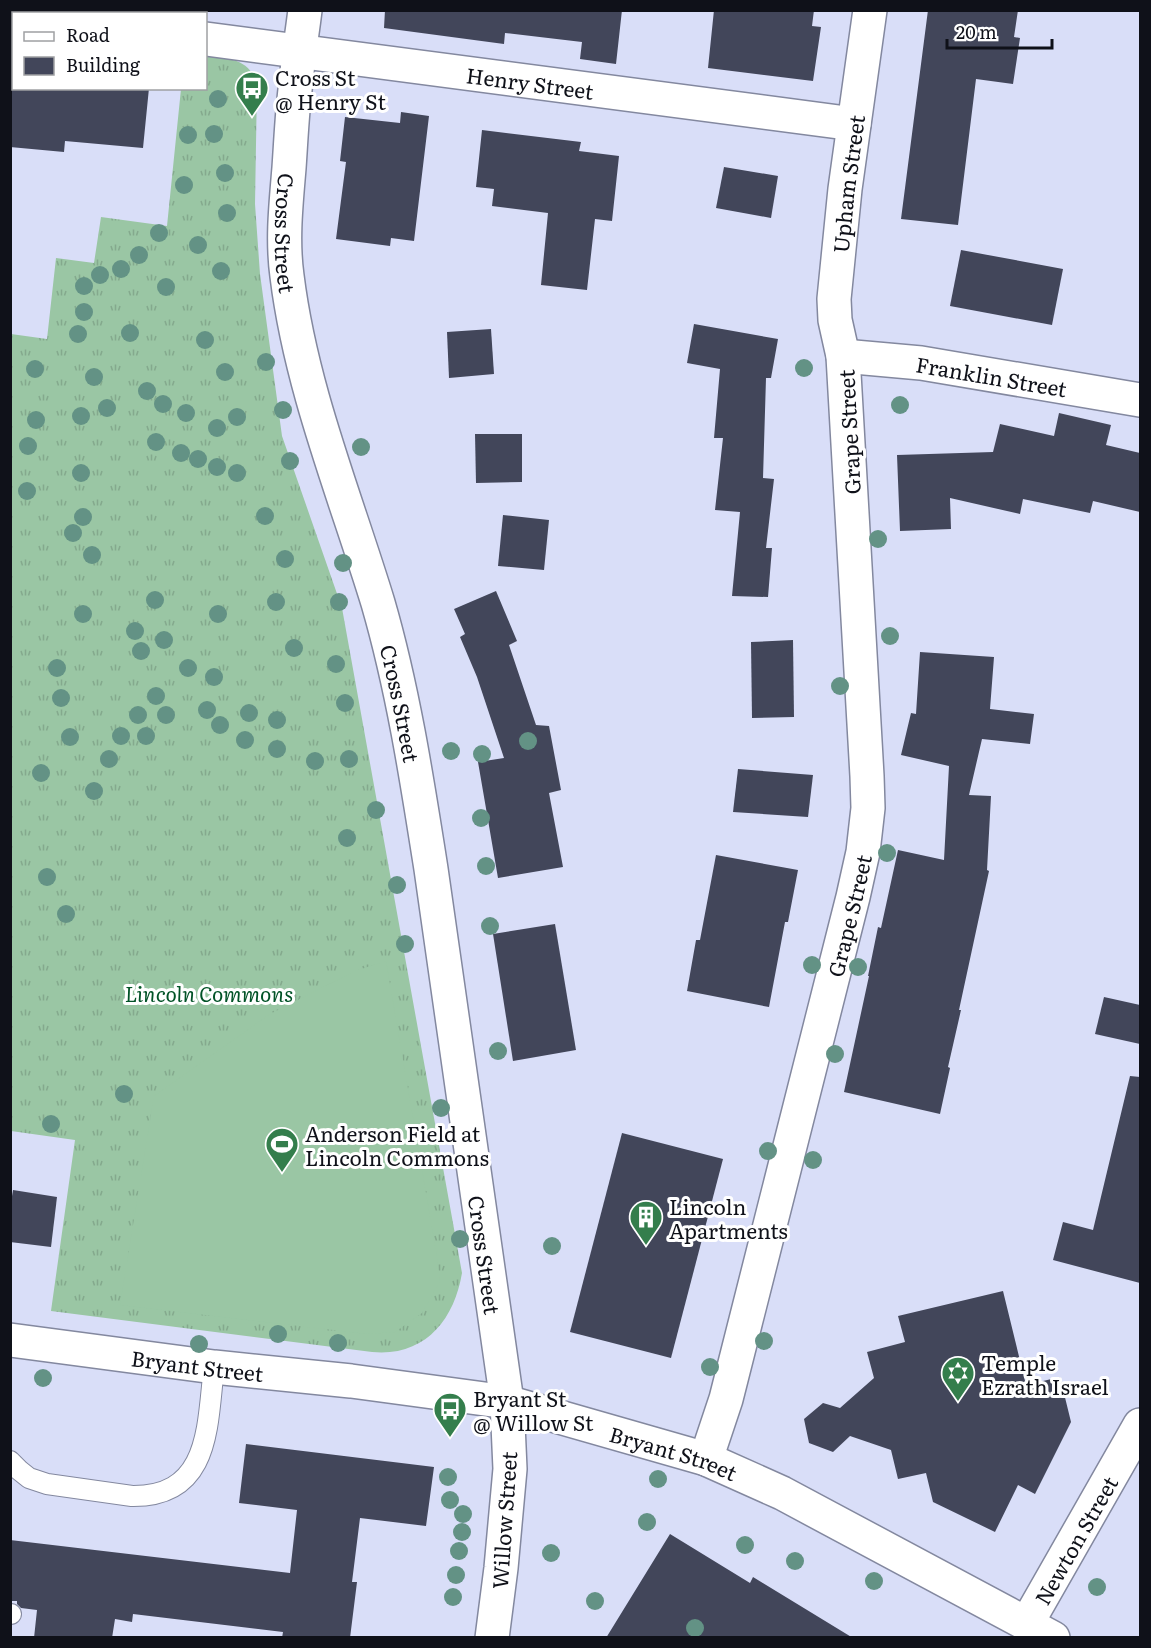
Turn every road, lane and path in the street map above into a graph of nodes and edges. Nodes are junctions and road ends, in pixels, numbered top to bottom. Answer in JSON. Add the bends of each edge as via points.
{"nodes":[{"id":1,"x":305,"y":10,"type":"edge"},
{"id":2,"x":870,"y":10,"type":"edge"},
{"id":3,"x":207,"y":39,"type":"edge"},
{"id":4,"x":300,"y":51,"type":"junction"},
{"id":5,"x":854,"y":124,"type":"junction"},
{"id":6,"x":843,"y":356,"type":"junction"},
{"id":7,"x":1140,"y":400,"type":"edge"},
{"id":8,"x":10,"y":1340,"type":"edge"},
{"id":9,"x":214,"y":1366,"type":"junction"},
{"id":10,"x":507,"y":1402,"type":"junction"},
{"id":11,"x":1140,"y":1425,"type":"edge"},
{"id":12,"x":706,"y":1459,"type":"junction"},
{"id":13,"x":10,"y":1461,"type":"edge"},
{"id":14,"x":1040,"y":1630,"type":"edge"},
{"id":15,"x":492,"y":1638,"type":"edge"}],
"edges":[{"from":1,"to":4,"type":"main road","name":"Cross Street"},
{"from":2,"to":5,"type":"main road","name":"Upham Street"},
{"from":3,"to":4,"type":"main road","name":"Henry Street"},
{"from":4,"to":5,"type":"main road","name":"Henry Street"},
{"from":4,"to":10,"type":"main road","name":"Cross Street","via":[[284,219],[287,277],[313,403],[378,605],[407,731],[431,869]]},
{"from":5,"to":6,"type":"main road","name":"Upham Street","via":[[834,299]]},
{"from":6,"to":7,"type":"main road","name":"Franklin Street","via":[[921,363]]},
{"from":6,"to":12,"type":"main road","name":"Grape Street","via":[[867,776],[863,852],[726,1399]]},
{"from":8,"to":9,"type":"main road","name":"Bryant Street"},
{"from":9,"to":10,"type":"main road","name":"Bryant Street"},
{"from":9,"to":13,"type":"lane","via":[[200,1457],[185,1478],[169,1489],[132,1496],[47,1484],[24,1474]]},
{"from":10,"to":12,"type":"main road","name":"Bryant Street"},
{"from":10,"to":15,"type":"main road","name":"Willow Street","via":[[510,1469]]},
{"from":11,"to":14,"type":"main road","name":"Newton Street"},
{"from":12,"to":14,"type":"main road","name":"Bryant Street","via":[[790,1497]]}]}
